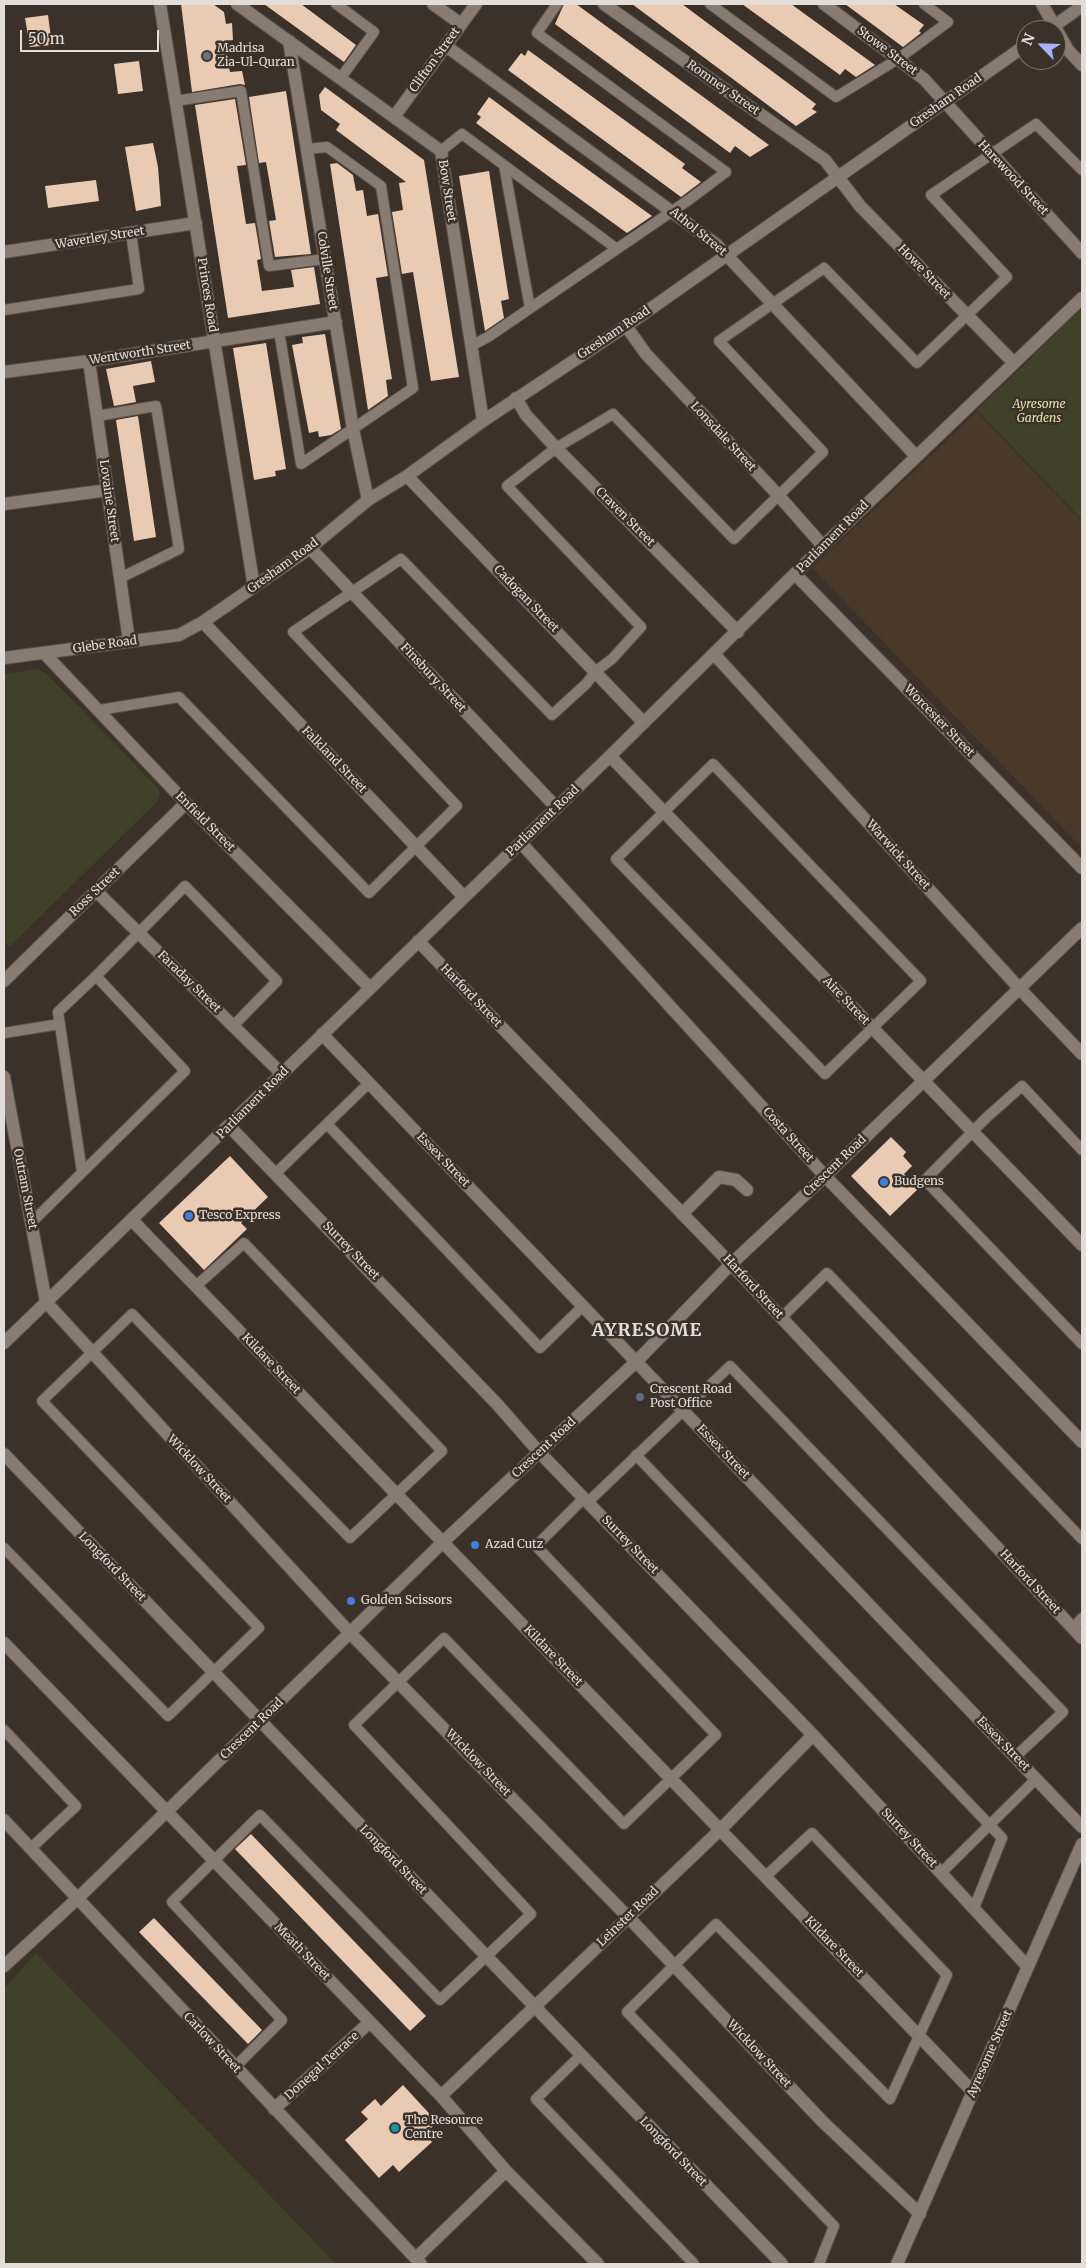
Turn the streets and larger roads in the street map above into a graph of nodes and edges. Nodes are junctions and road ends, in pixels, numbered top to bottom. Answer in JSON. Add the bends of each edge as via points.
{"nodes":[{"id":1,"x":160,"y":4,"type":"edge"},
{"id":2,"x":237,"y":4,"type":"edge"},
{"id":3,"x":433,"y":4,"type":"edge"},
{"id":4,"x":476,"y":4,"type":"edge"},
{"id":5,"x":604,"y":4,"type":"edge"},
{"id":6,"x":824,"y":4,"type":"edge"},
{"id":7,"x":1042,"y":4,"type":"edge"},
{"id":8,"x":1082,"y":6,"type":"edge"},
{"id":9,"x":1048,"y":20,"type":"edge"},
{"id":10,"x":1062,"y":20,"type":"edge"},
{"id":11,"x":461,"y":24,"type":"junction"},
{"id":12,"x":289,"y":41,"type":"junction"},
{"id":13,"x":446,"y":46,"type":"junction"},
{"id":14,"x":1066,"y":47,"type":"edge"},
{"id":15,"x":1016,"y":52,"type":"edge"},
{"id":16,"x":1082,"y":65,"type":"edge"},
{"id":17,"x":944,"y":102,"type":"junction"},
{"id":18,"x":394,"y":117,"type":"junction"},
{"id":19,"x":838,"y":177,"type":"junction"},
{"id":20,"x":196,"y":223,"type":"junction"},
{"id":21,"x":7,"y":252,"type":"edge"},
{"id":22,"x":1082,"y":253,"type":"edge"},
{"id":23,"x":727,"y":255,"type":"junction"},
{"id":24,"x":1082,"y":298,"type":"edge"},
{"id":25,"x":336,"y":322,"type":"junction"},
{"id":26,"x":626,"y":326,"type":"junction"},
{"id":27,"x":214,"y":341,"type":"junction"},
{"id":28,"x":90,"y":361,"type":"junction"},
{"id":29,"x":1014,"y":363,"type":"junction"},
{"id":30,"x":4,"y":372,"type":"edge"},
{"id":31,"x":516,"y":398,"type":"junction"},
{"id":32,"x":483,"y":421,"type":"junction"},
{"id":33,"x":916,"y":456,"type":"junction"},
{"id":34,"x":407,"y":476,"type":"junction"},
{"id":35,"x":108,"y":490,"type":"junction"},
{"id":36,"x":368,"y":500,"type":"junction"},
{"id":37,"x":4,"y":504,"type":"edge"},
{"id":38,"x":823,"y":546,"type":"junction"},
{"id":39,"x":310,"y":548,"type":"junction"},
{"id":40,"x":795,"y":574,"type":"junction"},
{"id":41,"x":254,"y":587,"type":"junction"},
{"id":42,"x":203,"y":622,"type":"junction"},
{"id":43,"x":738,"y":632,"type":"junction"},
{"id":44,"x":129,"y":641,"type":"junction"},
{"id":45,"x":44,"y":653,"type":"junction"},
{"id":46,"x":714,"y":655,"type":"junction"},
{"id":47,"x":4,"y":658,"type":"edge"},
{"id":48,"x":644,"y":723,"type":"junction"},
{"id":49,"x":610,"y":756,"type":"junction"},
{"id":50,"x":186,"y":803,"type":"junction"},
{"id":51,"x":556,"y":808,"type":"junction"},
{"id":52,"x":521,"y":843,"type":"junction"},
{"id":53,"x":1082,"y":868,"type":"edge"},
{"id":54,"x":96,"y":891,"type":"junction"},
{"id":55,"x":464,"y":897,"type":"junction"},
{"id":56,"x":1082,"y":928,"type":"edge"},
{"id":57,"x":418,"y":941,"type":"junction"},
{"id":58,"x":4,"y":982,"type":"edge"},
{"id":59,"x":370,"y":988,"type":"junction"},
{"id":60,"x":1019,"y":988,"type":"junction"},
{"id":61,"x":322,"y":1034,"type":"junction"},
{"id":62,"x":1082,"y":1054,"type":"edge"},
{"id":63,"x":282,"y":1074,"type":"junction"},
{"id":64,"x":4,"y":1077,"type":"edge"},
{"id":65,"x":923,"y":1080,"type":"junction"},
{"id":66,"x":229,"y":1126,"type":"junction"},
{"id":67,"x":825,"y":1176,"type":"junction"},
{"id":68,"x":746,"y":1190,"type":"dead end"},
{"id":69,"x":682,"y":1214,"type":"junction"},
{"id":70,"x":132,"y":1220,"type":"junction"},
{"id":71,"x":1082,"y":1245,"type":"edge"},
{"id":72,"x":730,"y":1264,"type":"junction"},
{"id":73,"x":46,"y":1302,"type":"junction"},
{"id":74,"x":4,"y":1342,"type":"edge"},
{"id":75,"x":637,"y":1361,"type":"junction"},
{"id":76,"x":1082,"y":1442,"type":"edge"},
{"id":77,"x":539,"y":1452,"type":"junction"},
{"id":78,"x":4,"y":1454,"type":"edge"},
{"id":79,"x":443,"y":1542,"type":"junction"},
{"id":80,"x":350,"y":1633,"type":"junction"},
{"id":81,"x":1082,"y":1638,"type":"edge"},
{"id":82,"x":4,"y":1643,"type":"edge"},
{"id":83,"x":260,"y":1721,"type":"junction"},
{"id":84,"x":813,"y":1734,"type":"junction"},
{"id":85,"x":165,"y":1812,"type":"junction"},
{"id":86,"x":4,"y":1820,"type":"edge"},
{"id":87,"x":1082,"y":1827,"type":"edge"},
{"id":88,"x":721,"y":1829,"type":"junction"},
{"id":89,"x":1082,"y":1844,"type":"edge"},
{"id":90,"x":78,"y":1898,"type":"junction"},
{"id":91,"x":628,"y":1916,"type":"junction"},
{"id":92,"x":4,"y":1966,"type":"edge"},
{"id":93,"x":1028,"y":1967,"type":"junction"},
{"id":94,"x":534,"y":2008,"type":"junction"},
{"id":95,"x":370,"y":2022,"type":"junction"},
{"id":96,"x":973,"y":2092,"type":"junction"},
{"id":97,"x":440,"y":2096,"type":"junction"},
{"id":98,"x":274,"y":2109,"type":"junction"},
{"id":99,"x":506,"y":2171,"type":"junction"},
{"id":100,"x":920,"y":2214,"type":"junction"},
{"id":101,"x":419,"y":2261,"type":"edge"},
{"id":102,"x":598,"y":2264,"type":"edge"},
{"id":103,"x":782,"y":2264,"type":"edge"},
{"id":104,"x":897,"y":2264,"type":"edge"}],
"edges":[{"from":1,"to":20,"type":"street","name":"Princes Road"},
{"from":2,"to":12,"type":"street","name":"Bow Street"},
{"from":3,"to":11,"type":"street"},
{"from":4,"to":11,"type":"street","name":"Clifton Street"},
{"from":5,"to":19,"type":"street","name":"Romney Street","via":[[825,160]]},
{"from":6,"to":17,"type":"street","name":"Stowe Street","via":[[924,79]]},
{"from":7,"to":9,"type":"street"},
{"from":8,"to":10,"type":"street"},
{"from":11,"to":13,"type":"street","name":"Clifton Street"},
{"from":12,"to":18,"type":"street","name":"Bow Street"},
{"from":12,"to":25,"type":"street","name":"Colville Street"},
{"from":13,"to":18,"type":"street","name":"Clifton Street"},
{"from":13,"to":23,"type":"street","name":"Athol Street","via":[[672,210]]},
{"from":14,"to":16,"type":"street"},
{"from":15,"to":17,"type":"street","name":"Gresham Road"},
{"from":17,"to":19,"type":"street","name":"Gresham Road"},
{"from":17,"to":22,"type":"street","name":"Harewood Street"},
{"from":18,"to":32,"type":"street","name":"Bow Street","via":[[441,151]]},
{"from":19,"to":23,"type":"street","name":"Gresham Road"},
{"from":19,"to":29,"type":"street","name":"Howe Street","via":[[860,206]]},
{"from":20,"to":21,"type":"street","name":"Waverley Street"},
{"from":20,"to":27,"type":"street","name":"Princes Road"},
{"from":23,"to":26,"type":"street","name":"Gresham Road"},
{"from":23,"to":33,"type":"street","name":"Athol Street"},
{"from":24,"to":29,"type":"street","name":"Parliament Road"},
{"from":25,"to":27,"type":"street","name":"Wentworth Street"},
{"from":25,"to":36,"type":"street","name":"Colville Street"},
{"from":26,"to":31,"type":"street","name":"Gresham Road"},
{"from":26,"to":38,"type":"street","name":"Lonsdale Street","via":[[646,354]]},
{"from":27,"to":28,"type":"street","name":"Wentworth Street"},
{"from":27,"to":41,"type":"street","name":"Princes Road"},
{"from":28,"to":30,"type":"street","name":"Wentworth Street"},
{"from":28,"to":35,"type":"street","name":"Lovaine Street"},
{"from":29,"to":33,"type":"street","name":"Parliament Road"},
{"from":31,"to":32,"type":"street","name":"Gresham Road"},
{"from":31,"to":43,"type":"street","name":"Craven Street","via":[[526,415],[556,448]]},
{"from":32,"to":34,"type":"street","name":"Gresham Road"},
{"from":33,"to":38,"type":"street","name":"Parliament Road"},
{"from":34,"to":36,"type":"street","name":"Gresham Road"},
{"from":34,"to":48,"type":"street","name":"Cadogan Street"},
{"from":35,"to":37,"type":"street"},
{"from":35,"to":44,"type":"street","name":"Lovaine Street"},
{"from":36,"to":39,"type":"street","name":"Gresham Road"},
{"from":38,"to":40,"type":"street","name":"Parliament Road"},
{"from":39,"to":41,"type":"street","name":"Gresham Road"},
{"from":39,"to":51,"type":"street","name":"Finsbury Street"},
{"from":40,"to":43,"type":"street","name":"Parliament Road"},
{"from":40,"to":53,"type":"street","name":"Worcester Street"},
{"from":41,"to":42,"type":"street","name":"Gresham Road"},
{"from":42,"to":44,"type":"street","name":"Glebe Road","via":[[179,635]]},
{"from":42,"to":55,"type":"street","name":"Falkland Street"},
{"from":43,"to":46,"type":"street","name":"Parliament Road"},
{"from":44,"to":45,"type":"street","name":"Glebe Road"},
{"from":45,"to":47,"type":"street","name":"Glebe Road"},
{"from":45,"to":50,"type":"street","name":"Enfield Street"},
{"from":46,"to":48,"type":"street","name":"Parliament Road"},
{"from":46,"to":60,"type":"street","name":"Warwick Street"},
{"from":48,"to":49,"type":"street","name":"Parliament Road"},
{"from":49,"to":51,"type":"street","name":"Parliament Road"},
{"from":49,"to":65,"type":"street","name":"Aire Street"},
{"from":50,"to":54,"type":"street","name":"Ross Street"},
{"from":50,"to":59,"type":"street","name":"Enfield Street"},
{"from":51,"to":52,"type":"street","name":"Parliament Road"},
{"from":52,"to":55,"type":"street","name":"Parliament Road"},
{"from":52,"to":67,"type":"street","name":"Costa Street"},
{"from":54,"to":58,"type":"street","name":"Ross Street"},
{"from":54,"to":63,"type":"street","name":"Faraday Street"},
{"from":55,"to":57,"type":"street","name":"Parliament Road"},
{"from":56,"to":60,"type":"street","name":"Crescent Road"},
{"from":57,"to":59,"type":"street","name":"Parliament Road"},
{"from":57,"to":69,"type":"street","name":"Harford Street"},
{"from":59,"to":61,"type":"street","name":"Parliament Road"},
{"from":60,"to":62,"type":"street","name":"Warwick Street"},
{"from":60,"to":65,"type":"street","name":"Crescent Road"},
{"from":61,"to":63,"type":"street","name":"Parliament Road"},
{"from":61,"to":75,"type":"street","name":"Essex Street"},
{"from":63,"to":66,"type":"street","name":"Parliament Road"},
{"from":64,"to":73,"type":"street","name":"Outram Street"},
{"from":65,"to":67,"type":"street","name":"Crescent Road"},
{"from":65,"to":71,"type":"street","name":"Aire Street"},
{"from":66,"to":70,"type":"street","name":"Parliament Road"},
{"from":66,"to":77,"type":"street","name":"Surrey Street","via":[[497,1404]]},
{"from":67,"to":72,"type":"street","name":"Crescent Road"},
{"from":67,"to":76,"type":"street","name":"Costa Street"},
{"from":68,"to":69,"type":"street","via":[[736,1180],[719,1177]]},
{"from":69,"to":72,"type":"street","name":"Harford Street"},
{"from":70,"to":73,"type":"street","name":"Parliament Road"},
{"from":70,"to":79,"type":"street","name":"Kildare Street"},
{"from":72,"to":75,"type":"street","name":"Crescent Road"},
{"from":72,"to":81,"type":"street","name":"Harford Street"},
{"from":73,"to":74,"type":"street","name":"Parliament Road"},
{"from":73,"to":80,"type":"street","name":"Wicklow Street"},
{"from":75,"to":77,"type":"street","name":"Crescent Road"},
{"from":75,"to":87,"type":"street","name":"Essex Street"},
{"from":77,"to":79,"type":"street","name":"Crescent Road"},
{"from":77,"to":84,"type":"street","name":"Surrey Street"},
{"from":78,"to":83,"type":"street","name":"Longford Street"},
{"from":79,"to":80,"type":"street","name":"Crescent Road"},
{"from":79,"to":88,"type":"street","name":"Kildare Street"},
{"from":80,"to":83,"type":"street","name":"Crescent Road"},
{"from":80,"to":91,"type":"street","name":"Wicklow Street"},
{"from":82,"to":85,"type":"street","name":"Meath Street"},
{"from":83,"to":85,"type":"street","name":"Crescent Road"},
{"from":83,"to":94,"type":"street","name":"Longford Street"},
{"from":84,"to":88,"type":"street","name":"Leinster Road"},
{"from":84,"to":93,"type":"street","name":"Surrey Street"},
{"from":85,"to":90,"type":"street","name":"Crescent Road"},
{"from":85,"to":95,"type":"street","name":"Meath Street"},
{"from":86,"to":90,"type":"street","name":"Carlow Street"},
{"from":88,"to":91,"type":"street","name":"Leinster Road"},
{"from":88,"to":96,"type":"street","name":"Kildare Street"},
{"from":89,"to":93,"type":"street","name":"Ayresome Street"},
{"from":90,"to":92,"type":"street","name":"Crescent Road"},
{"from":90,"to":98,"type":"street","name":"Carlow Street"},
{"from":91,"to":94,"type":"street","name":"Leinster Road"},
{"from":91,"to":100,"type":"street","name":"Wicklow Street","via":[[823,2122]]},
{"from":93,"to":96,"type":"street","name":"Ayresome Street"},
{"from":94,"to":97,"type":"street","name":"Leinster Road"},
{"from":94,"to":103,"type":"street","name":"Longford Street"},
{"from":95,"to":97,"type":"street","name":"Meath Street"},
{"from":95,"to":98,"type":"street","name":"Donegal Terrace"},
{"from":96,"to":100,"type":"street","name":"Ayresome Street"},
{"from":97,"to":99,"type":"street","name":"Meath Street"},
{"from":98,"to":101,"type":"street","name":"Carlow Street"},
{"from":99,"to":101,"type":"street"},
{"from":99,"to":102,"type":"street","name":"Meath Street"},
{"from":100,"to":104,"type":"street","name":"Ayresome Street"}]}
